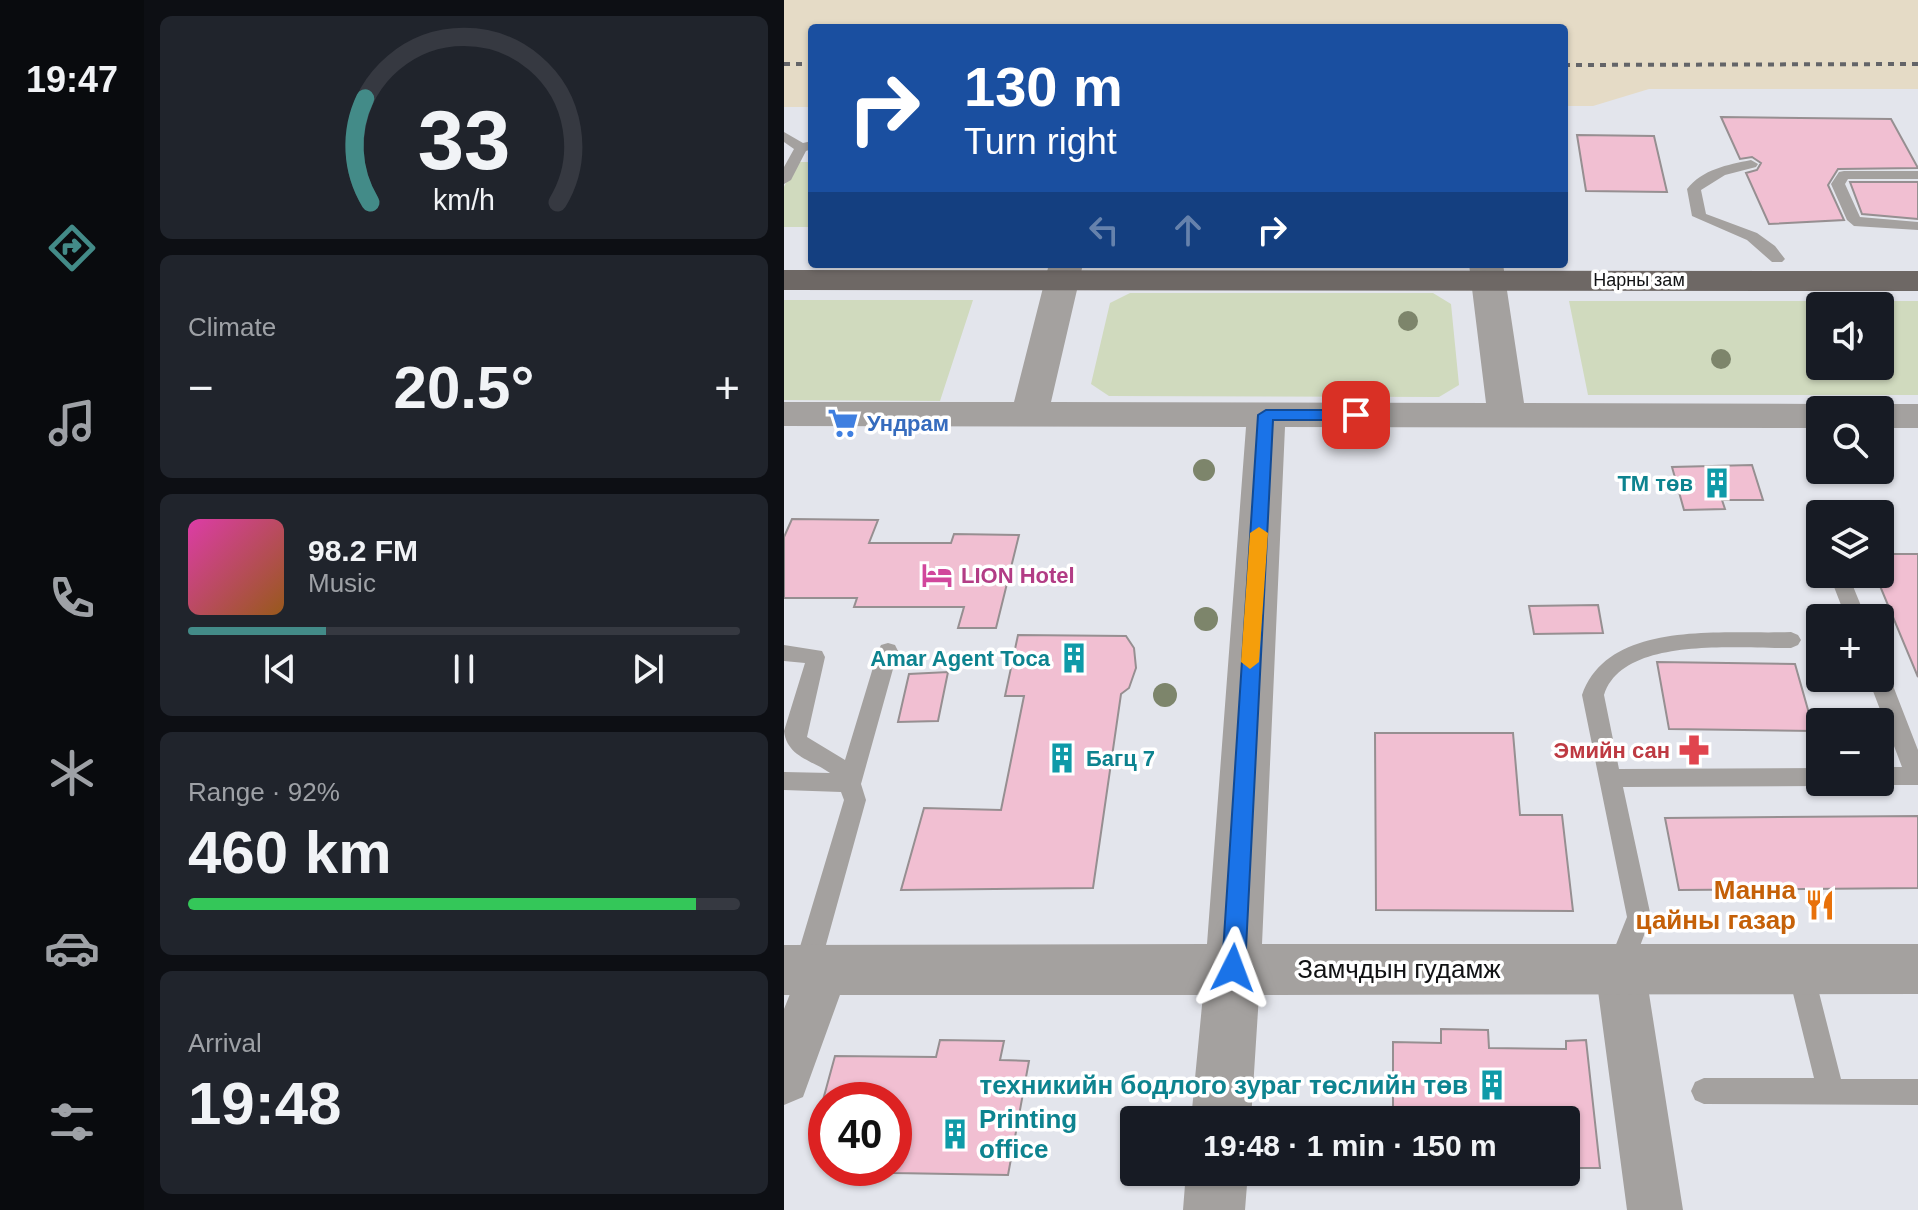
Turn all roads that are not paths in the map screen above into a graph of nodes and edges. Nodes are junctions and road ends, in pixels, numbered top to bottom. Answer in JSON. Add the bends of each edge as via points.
{"nodes":[{"id":1,"x":784,"y":136,"type":"edge"},
{"id":2,"x":806,"y":146,"type":"edge"},
{"id":3,"x":1751,"y":164,"type":"dead end"},
{"id":4,"x":1918,"y":175,"type":"edge"},
{"id":5,"x":784,"y":180,"type":"edge"},
{"id":6,"x":1918,"y":226,"type":"edge"},
{"id":7,"x":784,"y":257,"type":"edge"},
{"id":8,"x":808,"y":257,"type":"edge"},
{"id":9,"x":1568,"y":259,"type":"edge"},
{"id":10,"x":1777,"y":259,"type":"junction"},
{"id":11,"x":1918,"y":259,"type":"edge"},
{"id":12,"x":1064,"y":272,"type":"edge"},
{"id":13,"x":1488,"y":272,"type":"edge"},
{"id":14,"x":784,"y":280,"type":"edge"},
{"id":15,"x":1918,"y":281,"type":"edge"},
{"id":16,"x":1030,"y":413,"type":"junction"},
{"id":17,"x":784,"y":414,"type":"edge"},
{"id":18,"x":1266,"y":415,"type":"junction"},
{"id":19,"x":1507,"y":415,"type":"junction"},
{"id":20,"x":1806,"y":416,"type":"edge"},
{"id":21,"x":1894,"y":416,"type":"edge"},
{"id":22,"x":1918,"y":416,"type":"edge"},
{"id":23,"x":1791,"y":640,"type":"dead end"},
{"id":24,"x":888,"y":651,"type":"dead end"},
{"id":25,"x":784,"y":653,"type":"edge"},
{"id":26,"x":1884,"y":692,"type":"edge"},
{"id":27,"x":1894,"y":776,"type":"edge"},
{"id":28,"x":1917,"y":776,"type":"edge"},
{"id":29,"x":1806,"y":777,"type":"edge"},
{"id":30,"x":1613,"y":778,"type":"junction"},
{"id":31,"x":784,"y":781,"type":"edge"},
{"id":32,"x":850,"y":783,"type":"junction"},
{"id":33,"x":1233,"y":968,"type":"junction"},
{"id":34,"x":1620,"y":968,"type":"junction"},
{"id":35,"x":1800,"y":969,"type":"junction"},
{"id":36,"x":1918,"y":969,"type":"edge"},
{"id":37,"x":805,"y":970,"type":"edge"},
{"id":38,"x":784,"y":1079,"type":"edge"},
{"id":39,"x":1704,"y":1091,"type":"dead end"},
{"id":40,"x":1831,"y":1092,"type":"junction"},
{"id":41,"x":1918,"y":1092,"type":"edge"},
{"id":42,"x":1222,"y":1106,"type":"edge"},
{"id":43,"x":1216,"y":1186,"type":"edge"},
{"id":44,"x":1214,"y":1210,"type":"edge"},
{"id":45,"x":1655,"y":1210,"type":"edge"}],
"edges":[{"from":1,"to":2,"type":"lane"},
{"from":2,"to":5,"type":"lane"},
{"from":3,"to":10,"type":"lane","via":[[1701,180],[1694,189],[1699,216],[1753,235]]},
{"from":4,"to":6,"type":"lane","via":[[1844,175],[1838,184],[1859,223]]},
{"from":7,"to":8,"type":"main road"},
{"from":9,"to":10,"type":"main road","name":"Нарны зам"},
{"from":10,"to":11,"type":"main road","name":"Нарны зам"},
{"from":12,"to":13,"type":"main road","name":"Нарны зам"},
{"from":12,"to":14,"type":"main road","name":"Нарны зам"},
{"from":12,"to":16,"type":"street"},
{"from":13,"to":15,"type":"main road","name":"Нарны зам"},
{"from":13,"to":19,"type":"street"},
{"from":16,"to":17,"type":"street"},
{"from":16,"to":18,"type":"street"},
{"from":18,"to":19,"type":"street"},
{"from":18,"to":33,"type":"street"},
{"from":19,"to":20,"type":"street"},
{"from":21,"to":22,"type":"street"},
{"from":23,"to":30,"type":"lane","via":[[1645,648],[1619,659],[1596,684],[1593,695]]},
{"from":24,"to":32,"type":"lane"},
{"from":25,"to":32,"type":"lane","via":[[815,657],[796,741],[839,765]]},
{"from":26,"to":28,"type":"lane"},
{"from":27,"to":28,"type":"lane"},
{"from":29,"to":30,"type":"lane"},
{"from":30,"to":34,"type":"lane","via":[[1639,917]]},
{"from":31,"to":32,"type":"lane"},
{"from":32,"to":37,"type":"lane","via":[[855,800]]},
{"from":33,"to":34,"type":"street","name":"Замчдын гудамж"},
{"from":33,"to":37,"type":"street","name":"Замчдын гудамж"},
{"from":33,"to":42,"type":"street"},
{"from":34,"to":35,"type":"street","name":"Замчдын гудамж"},
{"from":34,"to":45,"type":"street"},
{"from":35,"to":36,"type":"street","name":"Замчдын гудамж"},
{"from":35,"to":40,"type":"lane"},
{"from":37,"to":38,"type":"street"},
{"from":39,"to":40,"type":"lane"},
{"from":40,"to":41,"type":"lane"},
{"from":43,"to":44,"type":"street"}]}
